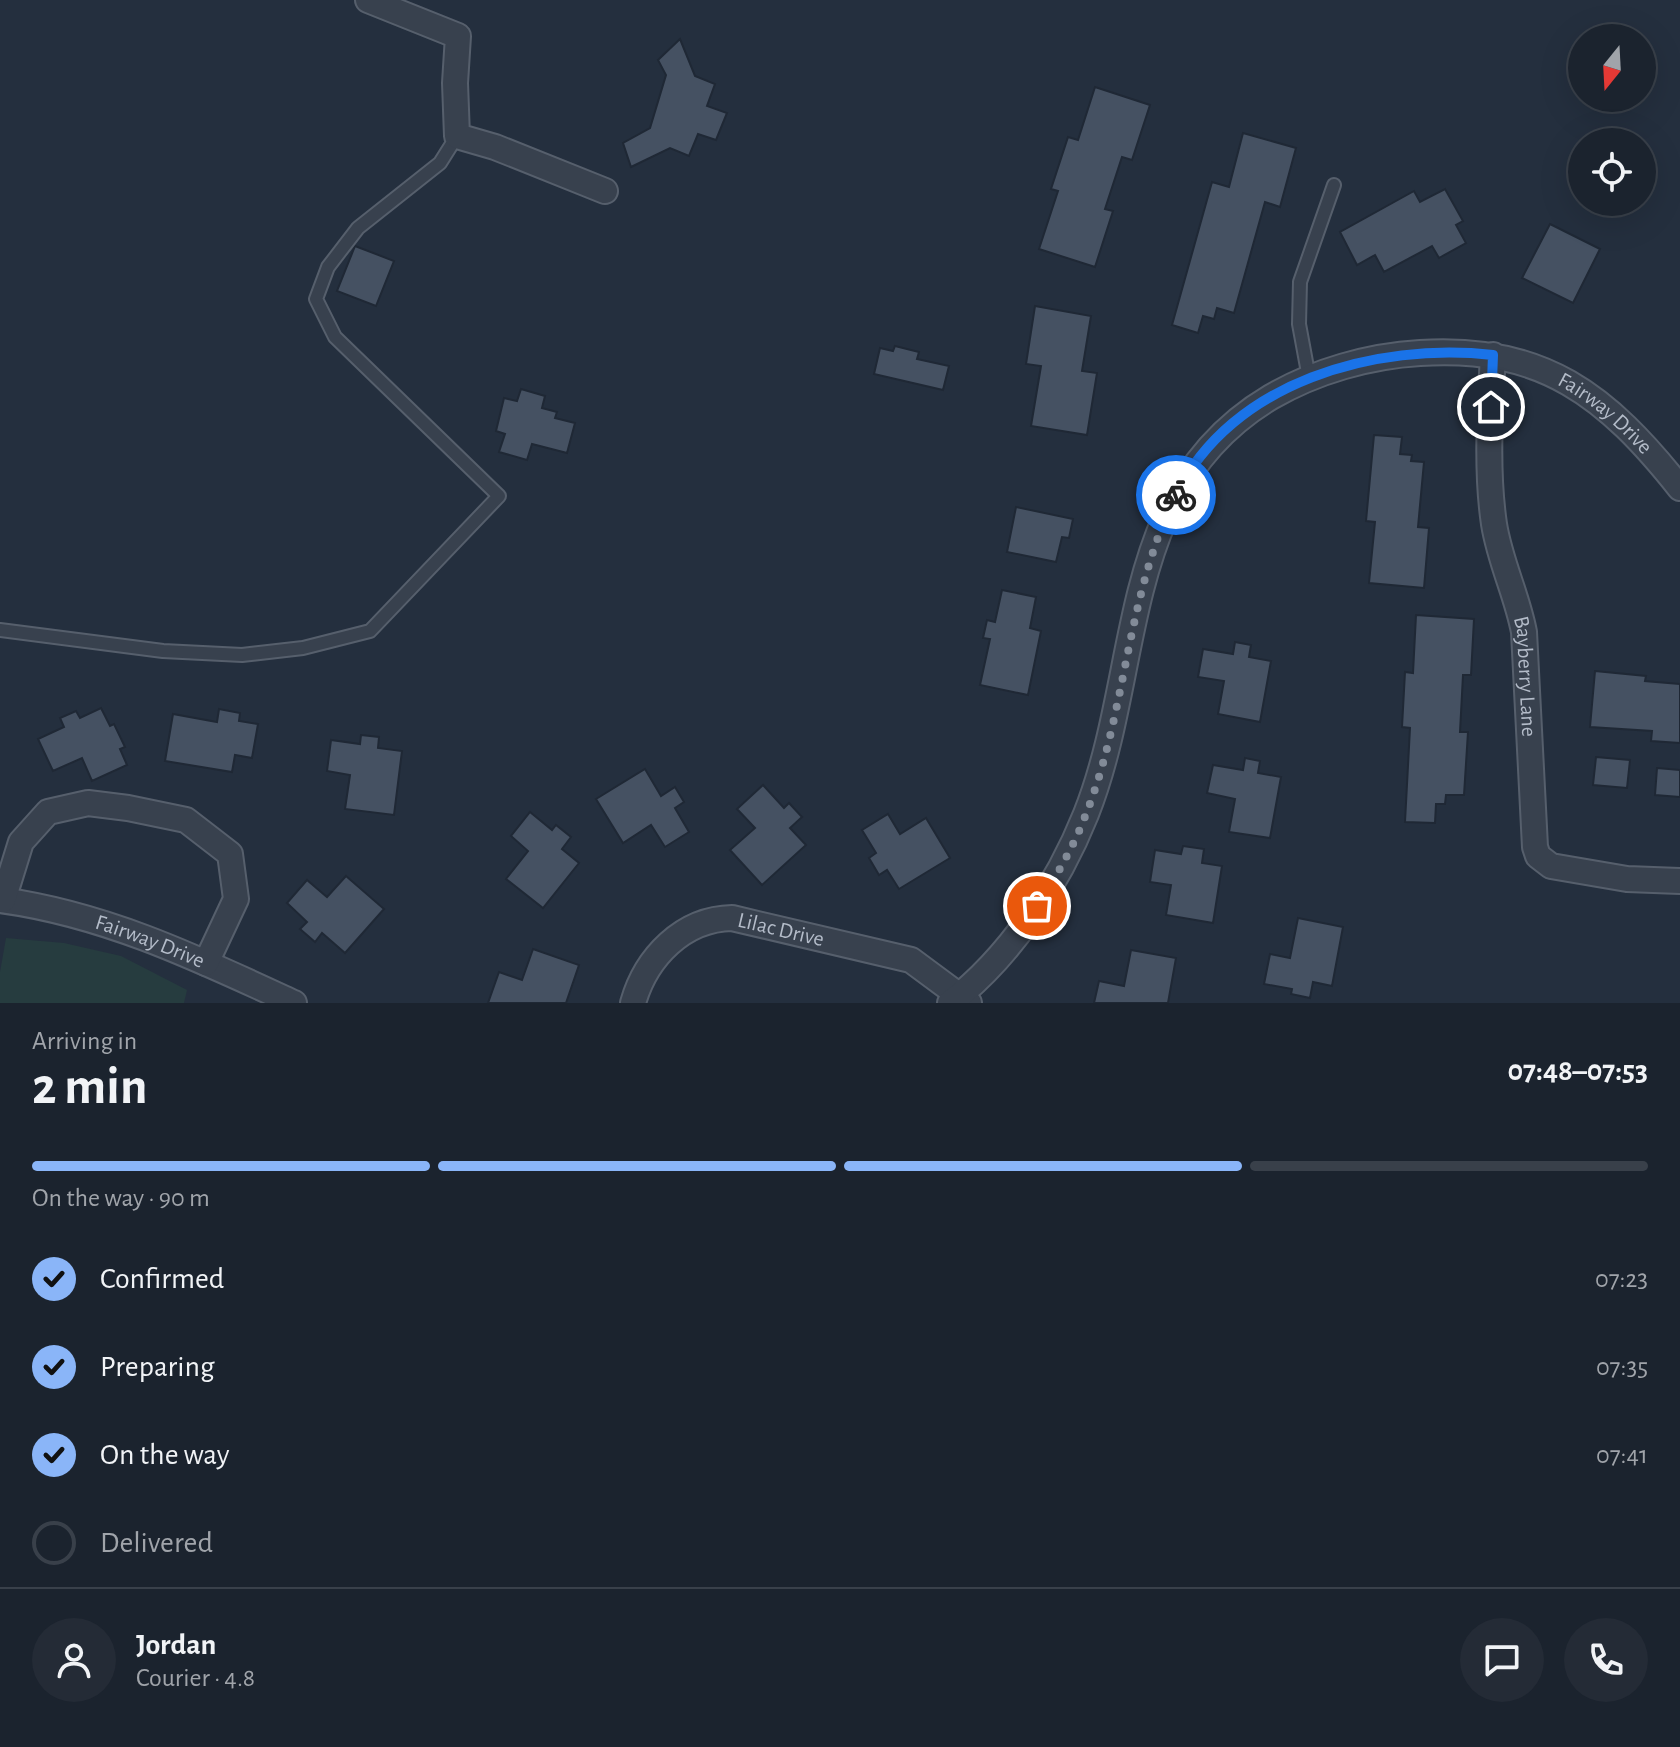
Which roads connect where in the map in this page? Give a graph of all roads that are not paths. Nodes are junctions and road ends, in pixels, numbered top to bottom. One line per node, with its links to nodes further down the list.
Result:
1 (368, 0): 2 (street)
2 (457, 136): 4 (street); 8 (lane)
3 (1334, 185): 6 (lane)
4 (605, 191)
5 (1493, 355): 6 (street, Fairway Drive); 7 (street, Fairway Drive); 9 (street, Bayberry Lane)
6 (1309, 378): 12 (street, Fairway Drive)
7 (1680, 488)
8 (0, 630)
9 (1680, 881)
10 (1, 900): 11 (street, Fairway Drive); 11 (street)
11 (206, 963): 13 (street, Fairway Drive)
12 (959, 1001): 14 (street, Lilac Drive)
13 (294, 1003)
14 (633, 1003)

